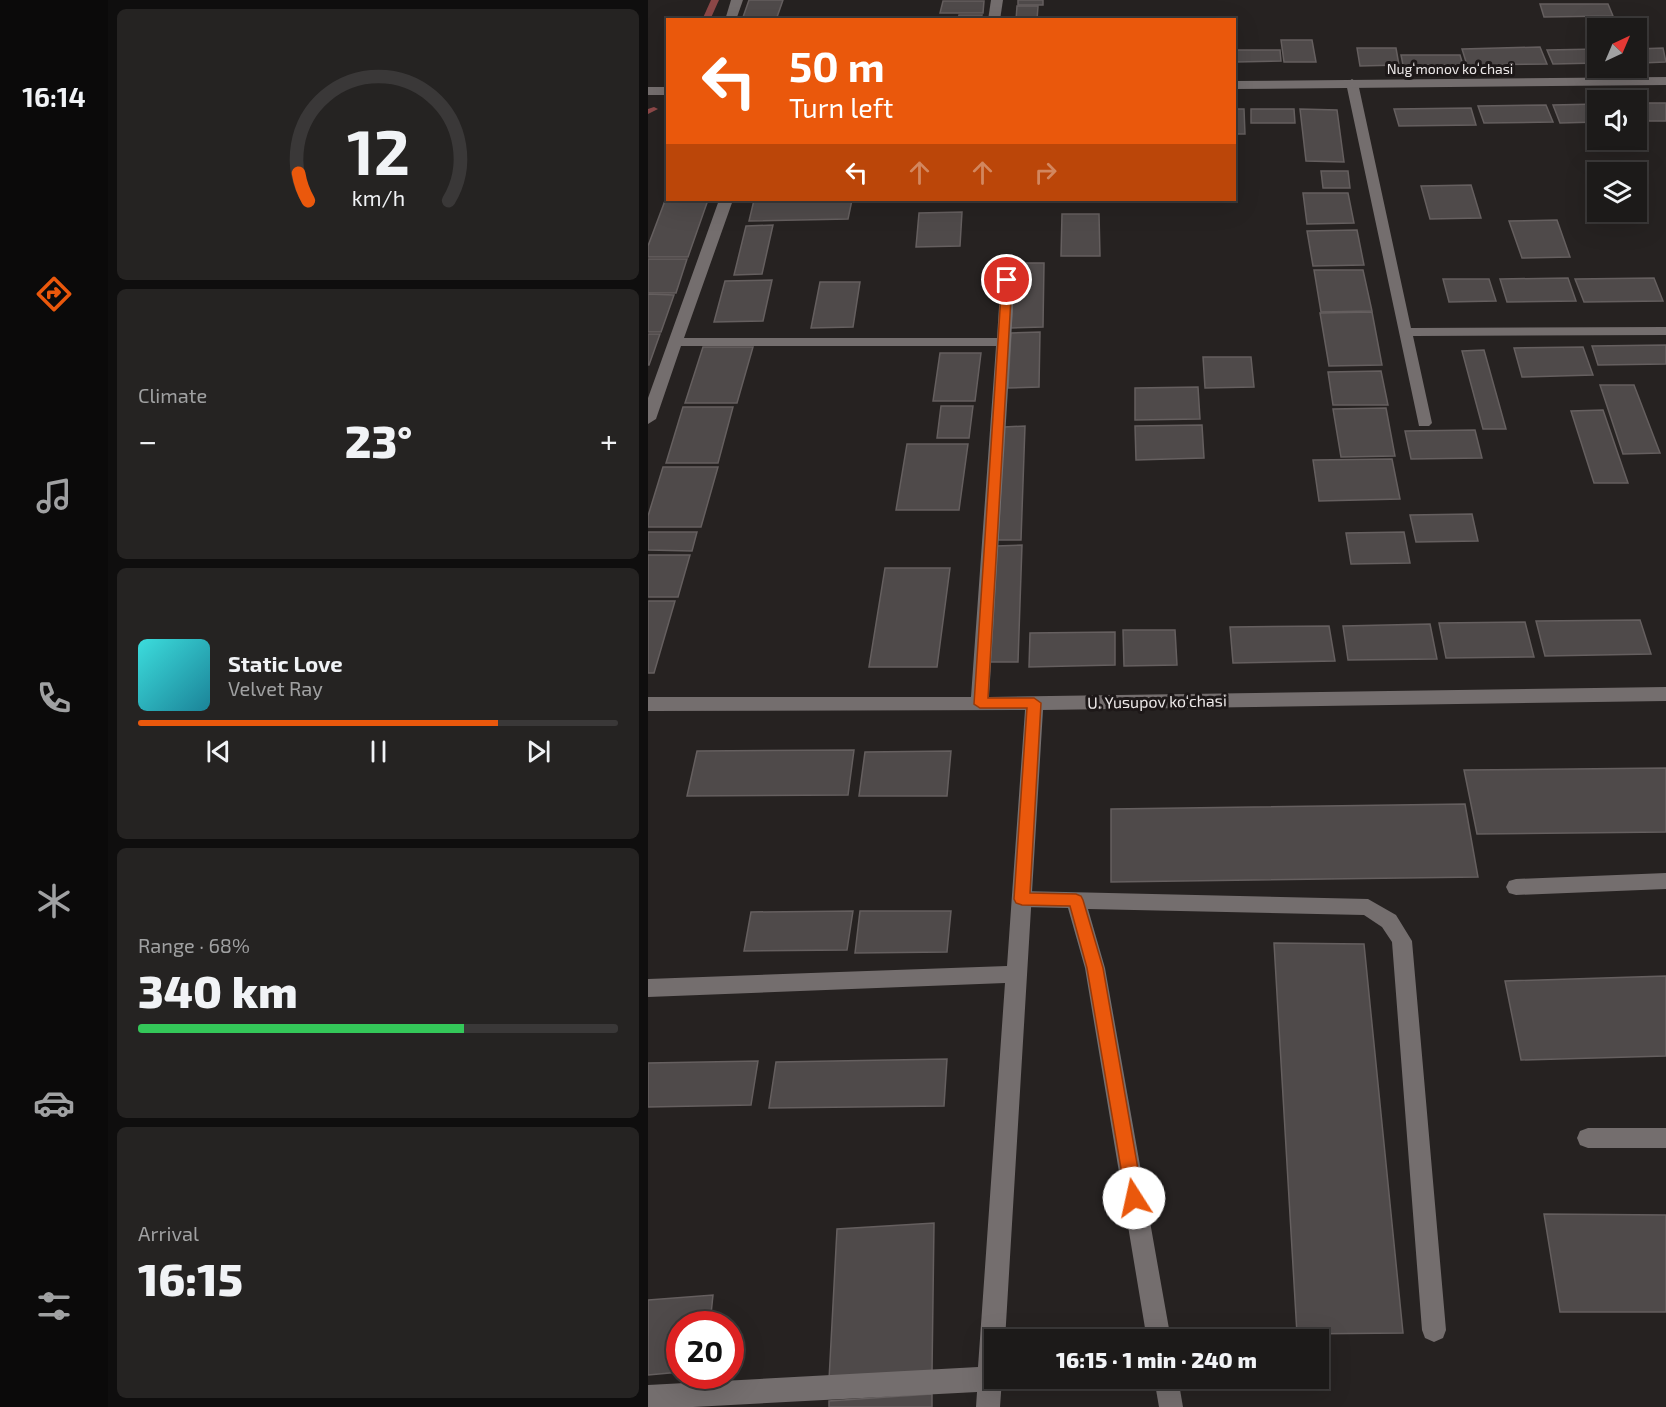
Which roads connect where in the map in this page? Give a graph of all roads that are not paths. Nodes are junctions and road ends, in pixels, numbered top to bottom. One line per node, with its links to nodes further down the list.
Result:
1 (737, 0): 3 (street)
2 (997, 0): 4 (street)
3 (731, 18)
4 (994, 18)
5 (1666, 81): 6 (street, Nugʻmonov koʻchasi)
6 (1352, 83): 7 (street, Nugʻmonov koʻchasi); 13 (street)
7 (1236, 85)
8 (648, 91): 9 (street)
9 (666, 91)
10 (726, 201): 14 (street)
11 (1009, 259): 15 (street)
12 (1666, 331): 13 (street)
13 (1406, 332): 17 (street)
14 (675, 342): 15 (street); 16 (street)
15 (1003, 342): 21 (street)
16 (648, 419)
17 (1424, 423)
18 (1666, 694): 19 (street, U. Yusupov ko‘chasi)
19 (1034, 703): 21 (street, U. Yusupov ko‘chasi); 24 (street)
20 (648, 704): 21 (street, U. Yusupov ko‘chasi)
21 (980, 704)
22 (1666, 881): 23 (street)
23 (1516, 887)
24 (1022, 899): 25 (street); 26 (street)
25 (1076, 900): 31 (street); 32 (street)
26 (1018, 974): 27 (street); 30 (street)
27 (648, 988)
28 (1588, 1138): 29 (street)
29 (1666, 1138)
30 (993, 1329)
31 (1157, 1329)
32 (1434, 1330)
33 (984, 1379): 36 (street)
34 (989, 1389): 37 (street)
35 (1168, 1389): 38 (street)
36 (648, 1397)
37 (988, 1407)
38 (1171, 1407)

